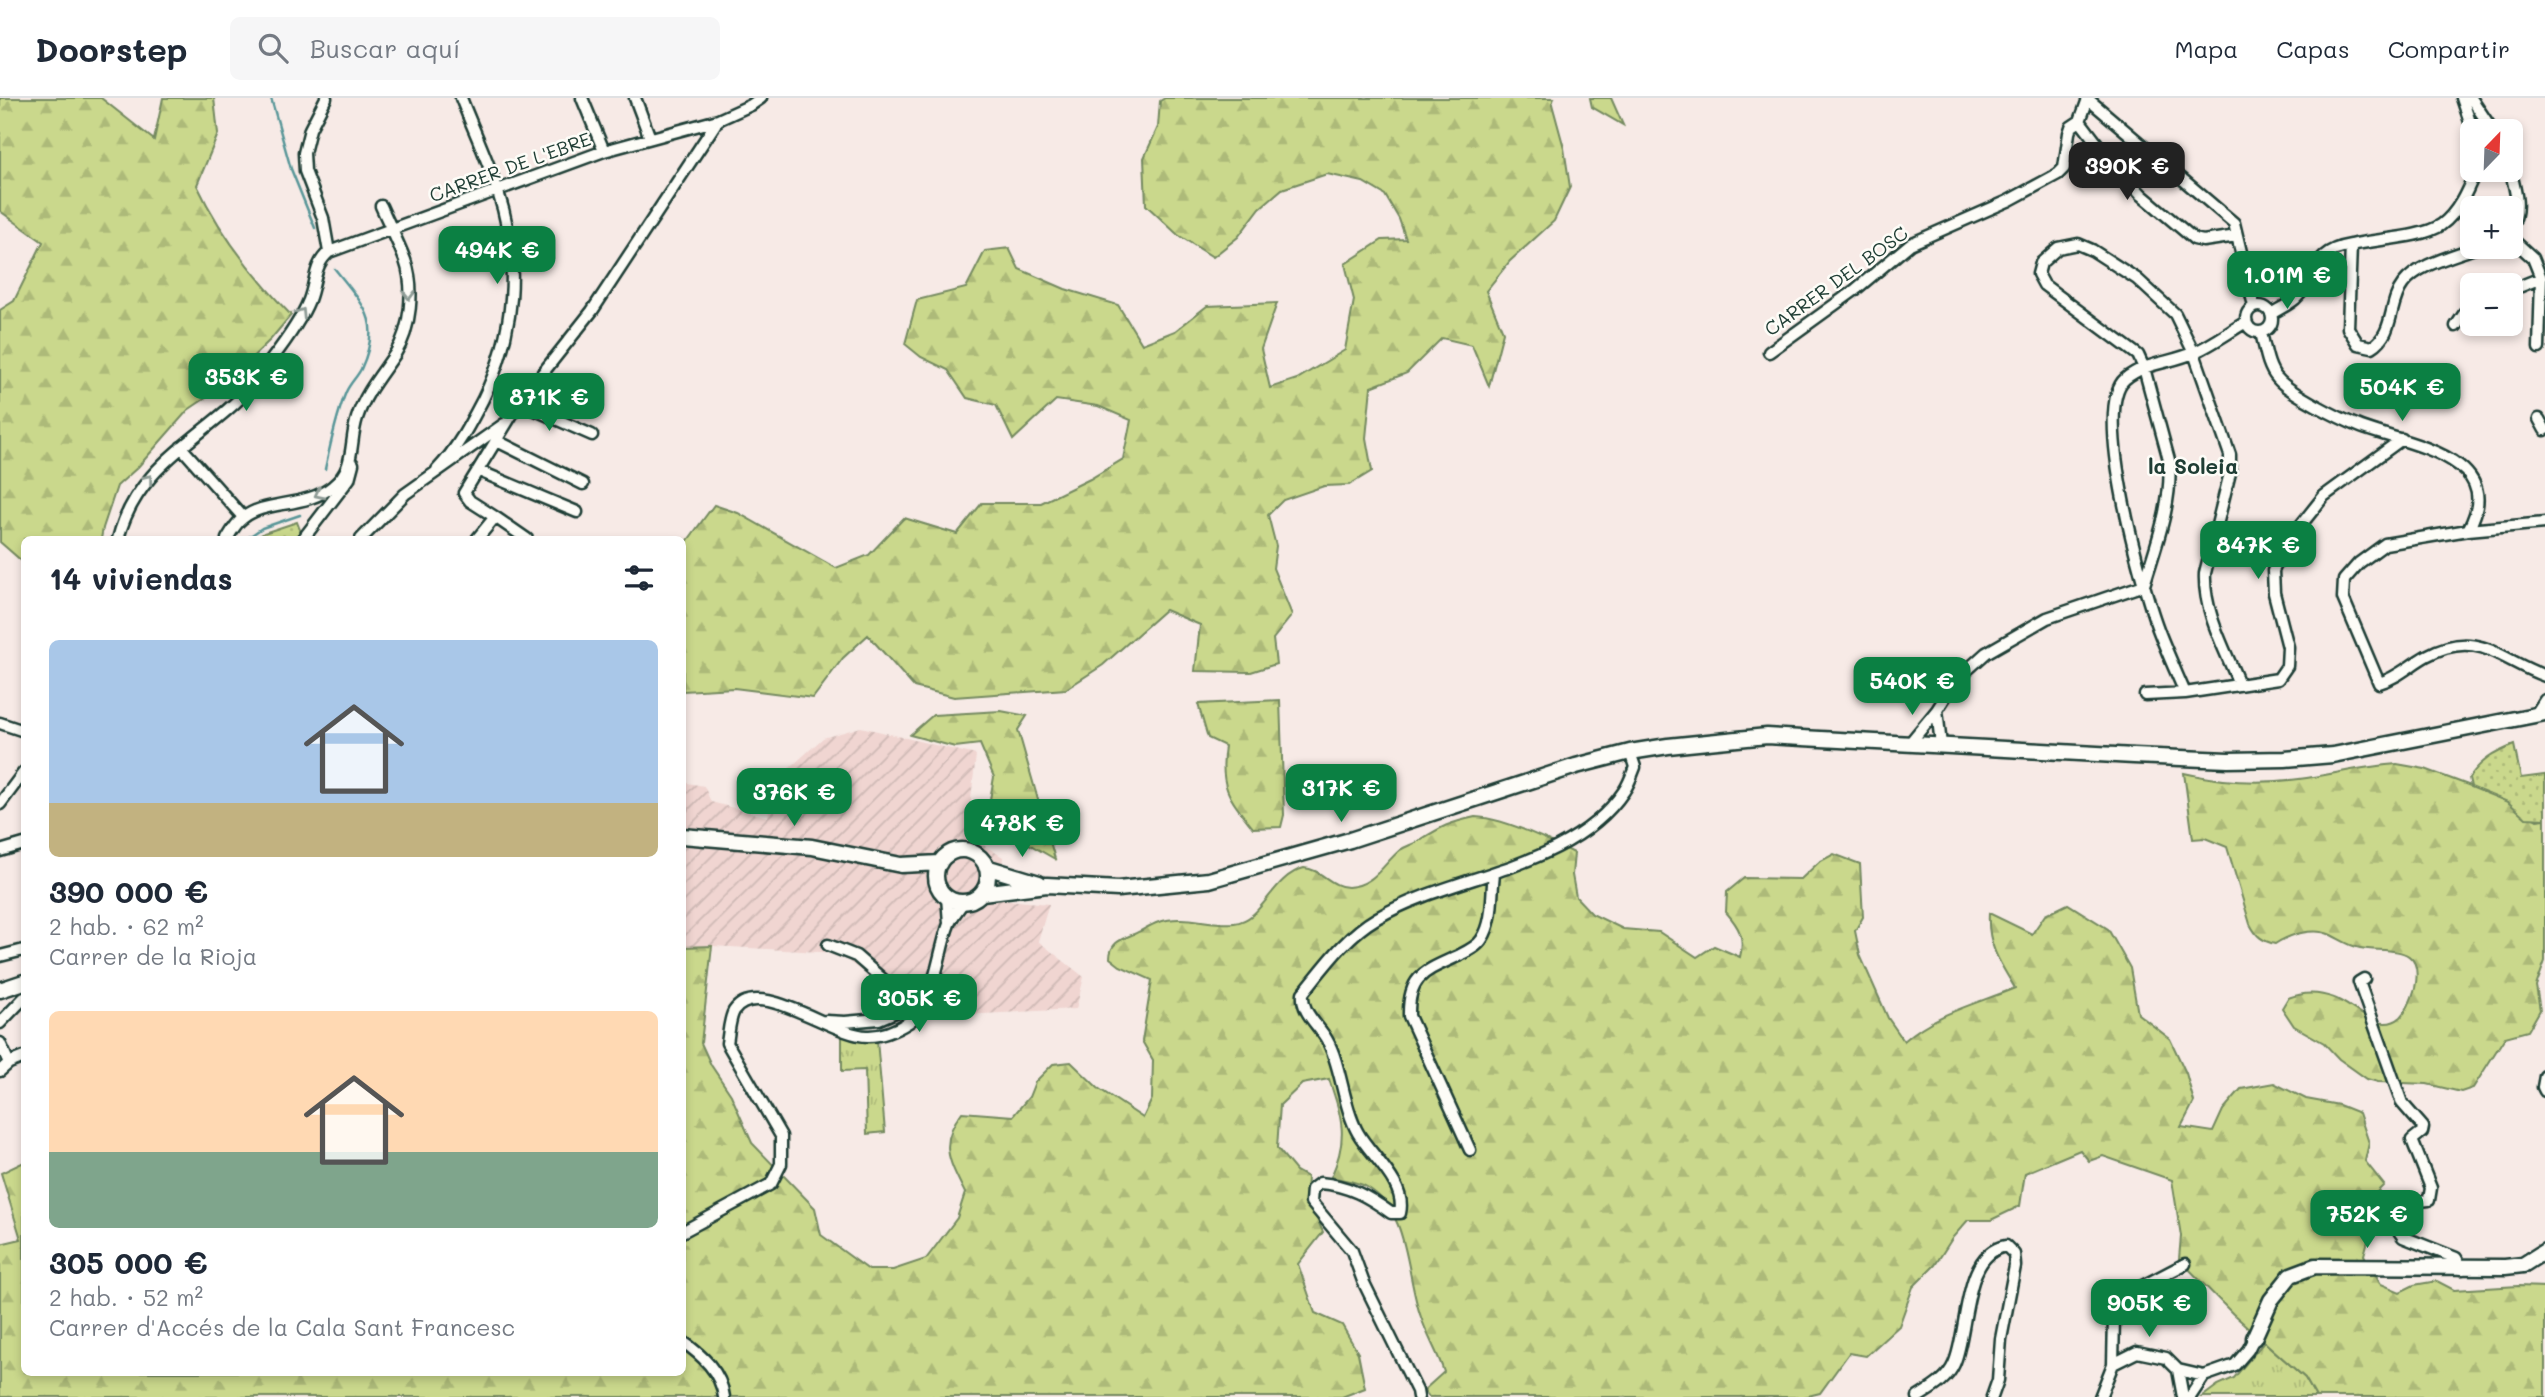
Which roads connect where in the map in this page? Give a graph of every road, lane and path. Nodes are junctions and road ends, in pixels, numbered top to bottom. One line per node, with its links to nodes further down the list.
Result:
1 (326, 98): 23 (street)
2 (461, 98): 17 (street)
3 (582, 98): 15 (street)
4 (637, 98): 14 (street)
5 (761, 98): 9 (street, CARRER DE L'EBRE)
6 (2462, 98): 10 (street)
7 (2471, 98): 11 (street)
8 (2088, 99): 13 (street, CARRER DEL BOSC); 20 (street)
9 (750, 102): 12 (street, CARRER DE L'EBRE)
10 (2469, 119)
11 (2485, 119)
12 (718, 120): 14 (street, CARRER DE L'EBRE); 37 (street)
13 (2080, 121): 20 (street); 34 (street, CARRER DEL BOSC)
14 (650, 138): 15 (street, CARRER DE L'EBRE)
15 (604, 151): 17 (street, CARRER DE L'EBRE)
16 (2470, 182): 21 (street)
17 (498, 191): 19 (street, CARRER DE L'EBRE); 46 (street)
18 (381, 206): 19 (street)
19 (391, 230): 23 (street, CARRER DE L'EBRE); 45 (street, one-way to 45)
20 (2237, 236): 27 (street)
21 (2351, 245): 24 (street); 28 (street)
22 (2523, 249): 25 (street)
23 (329, 252): 44 (street, CARRER DE L'EBRE, one-way to 23)
24 (2460, 254)
25 (2541, 278): 26 (street); 33 (street)
26 (2523, 285)
27 (2254, 306): 28 (street); 30 (street)
28 (2272, 314): 32 (street)
29 (2460, 320): 31 (street)
30 (2246, 322): 32 (street); 35 (street)
31 (2456, 326)
32 (2261, 333): 42 (street)
33 (2539, 348)
34 (1769, 352)
35 (2194, 353): 36 (street); 36 (street); 62 (street)
36 (2144, 368): 60 (street); 60 (street)
37 (519, 402): 39 (street); 41 (street)
38 (2539, 419): 40 (street)
39 (508, 421): 43 (street); 46 (street)
40 (2545, 430)
41 (592, 436)
42 (2402, 439): 53 (street); 62 (street)
43 (497, 441): 47 (street); 48 (street)
44 (181, 446): 50 (street); 54 (street, one-way to 44)
45 (351, 457): 50 (street, one-way to 50); 56 (street)
46 (437, 470): 57 (street)
47 (479, 471): 49 (street); 51 (street)
48 (583, 484)
49 (577, 512)
50 (243, 517): 55 (street)
51 (495, 517): 58 (street); 59 (street)
52 (2545, 523): 53 (street)
53 (2468, 530): 61 (street)
54 (119, 536)
55 (229, 536)
56 (305, 536)
57 (364, 536)
58 (479, 536)
59 (523, 536)
60 (2144, 585): 63 (street); 66 (street)
61 (2544, 678)
62 (2239, 684): 63 (street)
63 (2185, 693): 64 (street)
64 (2145, 695)
65 (2545, 700): 67 (street)
66 (1937, 710): 70 (street); 71 (street)
67 (2541, 713): 71 (main road)
68 (0, 723): 69 (street)
69 (21, 730)
70 (1909, 744): 71 (main road); 72 (main road)
71 (1941, 745)
72 (1630, 752): 81 (street); 83 (main road)
73 (21, 776): 74 (street)
74 (0, 804)
75 (686, 836): 79 (main road)
76 (21, 845): 77 (street)
77 (0, 851)
78 (940, 863): 79 (main road); 80 (main road); 82 (main road)
79 (901, 865): 82 (main road)
80 (986, 867): 83 (main road); 84 (main road)
81 (1494, 874): 108 (street); 119 (street)
82 (937, 883): 85 (main road)
83 (1047, 885): 84 (main road)
84 (982, 892): 86 (main road)
85 (947, 897): 86 (main road); 87 (street)
86 (963, 902): 87 (street)
87 (949, 923): 95 (street)
88 (828, 945): 94 (street)
89 (21, 951): 90 (street)
90 (0, 956)
91 (2364, 979): 112 (street)
92 (21, 983): 93 (main road)
93 (0, 990)
94 (898, 993): 97 (street); 98 (street)
95 (926, 999): 97 (street); 100 (street)
96 (21, 1001): 101 (street)
97 (911, 1004): 98 (street); 100 (street)
98 (878, 1018): 99 (street)
99 (820, 1020): 100 (street); 109 (street)
100 (911, 1021)
101 (0, 1023)
102 (0, 1043): 104 (street)
103 (21, 1058): 104 (street)
104 (9, 1063): 105 (street)
105 (0, 1071)
106 (2545, 1076): 107 (street)
107 (2545, 1091)
108 (1470, 1150)
109 (686, 1230)
110 (2545, 1251): 112 (main road)
111 (2185, 1264): 115 (street)
112 (2462, 1269): 113 (main road)
113 (2254, 1338): 117 (street)
114 (686, 1344): 118 (street)
115 (2113, 1364): 116 (street); 122 (street)
116 (2178, 1370): 117 (street); 123 (street)
117 (2204, 1376): 124 (street)
118 (724, 1397)
119 (1418, 1397)
120 (1918, 1397): 121 (street)
121 (1992, 1397)
122 (2099, 1397)
123 (2183, 1397)
124 (2190, 1397)

